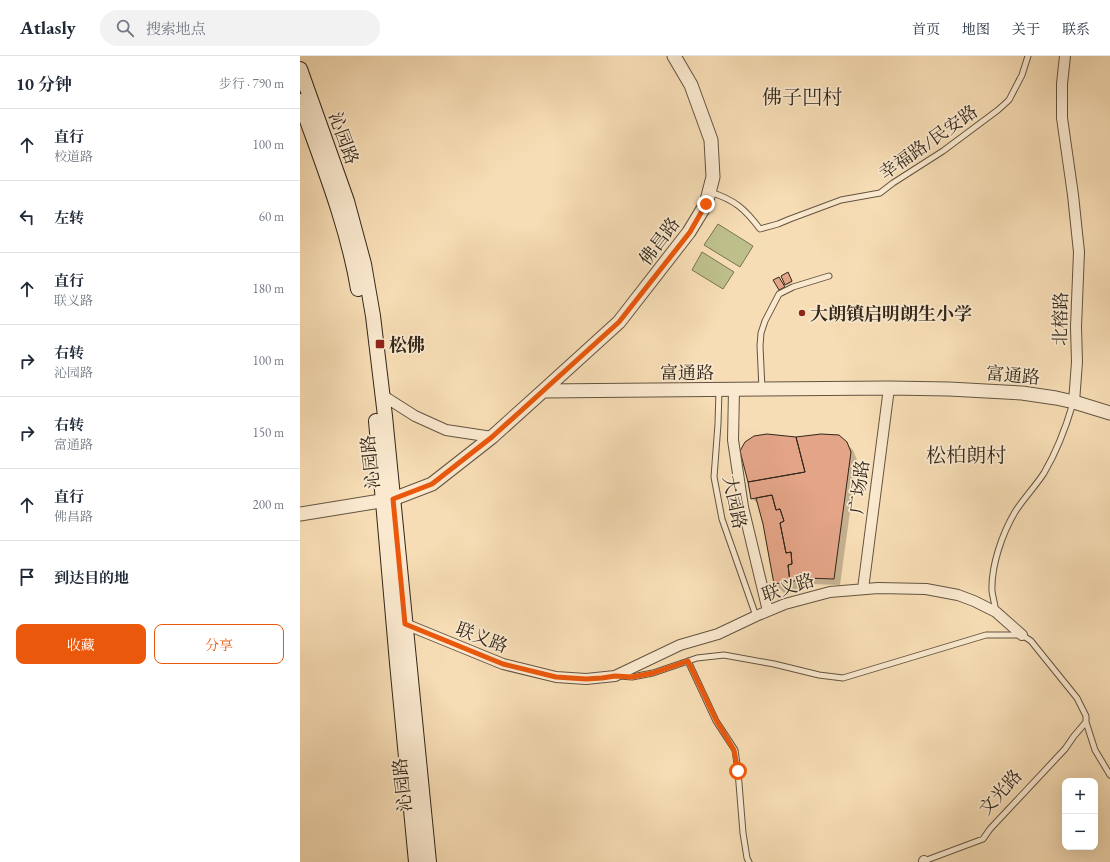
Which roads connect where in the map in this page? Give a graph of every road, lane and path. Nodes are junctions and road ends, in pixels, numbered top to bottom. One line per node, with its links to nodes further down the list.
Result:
1 (674, 56): 6 (street, 佛昌路)
2 (1028, 56): 6 (lane, 幸福路/民安路)
3 (1065, 56): 14 (street, 北榕路)
4 (300, 69): 13 (main road, 沁园路)
5 (300, 101): 17 (main road, 沁园路)
6 (709, 192): 12 (street, 佛昌路)
7 (829, 276): 11 (lane)
8 (889, 388): 11 (street, 富通路); 14 (street, 富通路); 19 (street, 广场路)
9 (719, 390): 10 (street, 富通路); 12 (street, 富通路); 22 (lane, 大园路)
10 (734, 390): 11 (street, 富通路); 20 (street)
11 (762, 390)
12 (543, 391): 16 (street)
13 (382, 395): 16 (street); 17 (main road, 沁园路)
14 (1074, 402): 15 (street, 富通路); 21 (lane, 北榕路)
15 (1110, 413)
16 (492, 437): 17 (street)
17 (388, 500): 18 (street); 23 (main road, 沁园路); 30 (main road, 沁园路)
18 (300, 514)
19 (863, 589): 20 (street, 联义路); 21 (street, 联义路)
20 (768, 611): 22 (street, 联义路)
21 (996, 612): 24 (street, 联义路)
22 (756, 616): 26 (street, 联义路)
23 (405, 624): 26 (street, 联义路); 31 (main road, 沁园路)
24 (1022, 635): 25 (lane); 27 (lane, 联义路)
25 (688, 661): 26 (lane); 32 (lane)
26 (615, 676)
27 (1086, 722): 28 (lane, 联义路); 29 (lane, 文光路)
28 (1110, 775)
29 (924, 861)
30 (416, 862)
31 (429, 862)
32 (749, 862)

